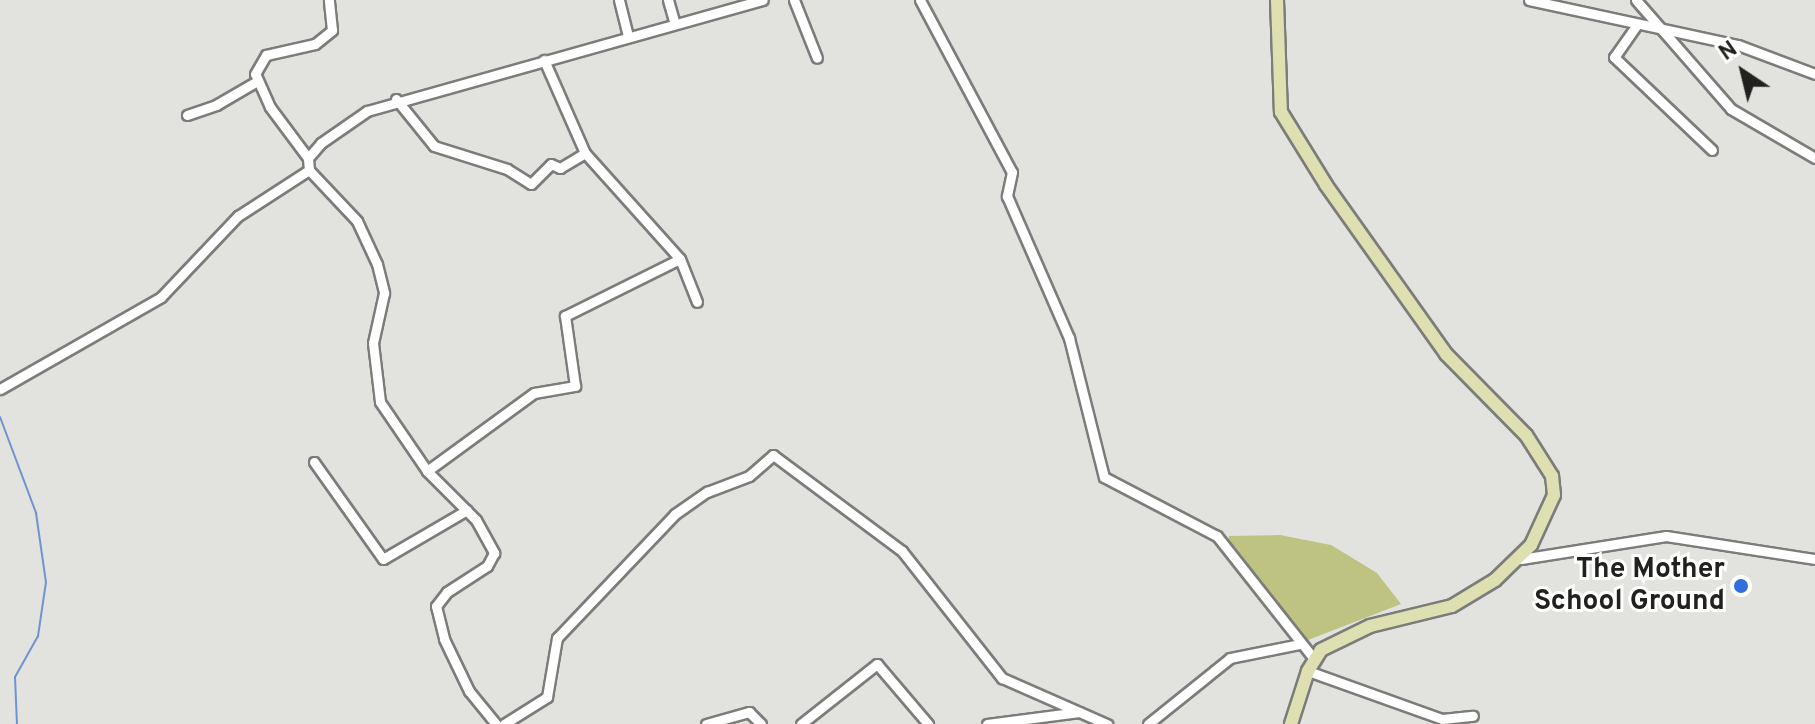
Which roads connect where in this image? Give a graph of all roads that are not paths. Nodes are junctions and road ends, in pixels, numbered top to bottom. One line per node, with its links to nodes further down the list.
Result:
1 (329, 0): 17 (street)
2 (619, 0): 13 (street)
3 (668, 0): 10 (street)
4 (763, 0): 10 (street)
5 (794, 0): 14 (street)
6 (920, 0): 33 (street)
7 (1277, 0): 31 (main road)
8 (1529, 0): 11 (street)
9 (1636, 0): 12 (street)
10 (675, 24): 13 (street)
11 (1636, 26): 12 (street); 20 (street)
12 (1658, 29): 16 (street); 23 (street)
13 (628, 37): 15 (street)
14 (817, 58)
15 (544, 60): 18 (street); 21 (street)
16 (1815, 74)
17 (257, 81): 19 (street); 22 (street)
18 (396, 99): 21 (street); 22 (street)
19 (187, 115)
20 (1712, 150)
21 (585, 153): 25 (street)
22 (308, 158): 24 (street)
23 (1815, 158)
24 (309, 170): 27 (street); 29 (street)
25 (680, 259): 26 (street); 29 (street)
26 (697, 302)
27 (0, 389)
28 (314, 462): 30 (street)
29 (427, 471): 30 (street)
30 (467, 510): 37 (street)
31 (1521, 559): 32 (street); 34 (main road)
32 (1815, 559)
33 (1300, 644): 34 (street); 45 (street)
34 (1311, 665): 36 (street); 46 (main road)
35 (1079, 712): 38 (street); 43 (street); 44 (street)
36 (1473, 716)
37 (496, 724)
38 (504, 724)
39 (706, 724): 40 (street)
40 (761, 724)
41 (801, 724): 42 (street)
42 (928, 724)
43 (987, 724)
44 (1107, 724)
45 (1148, 724)
46 (1291, 724)

